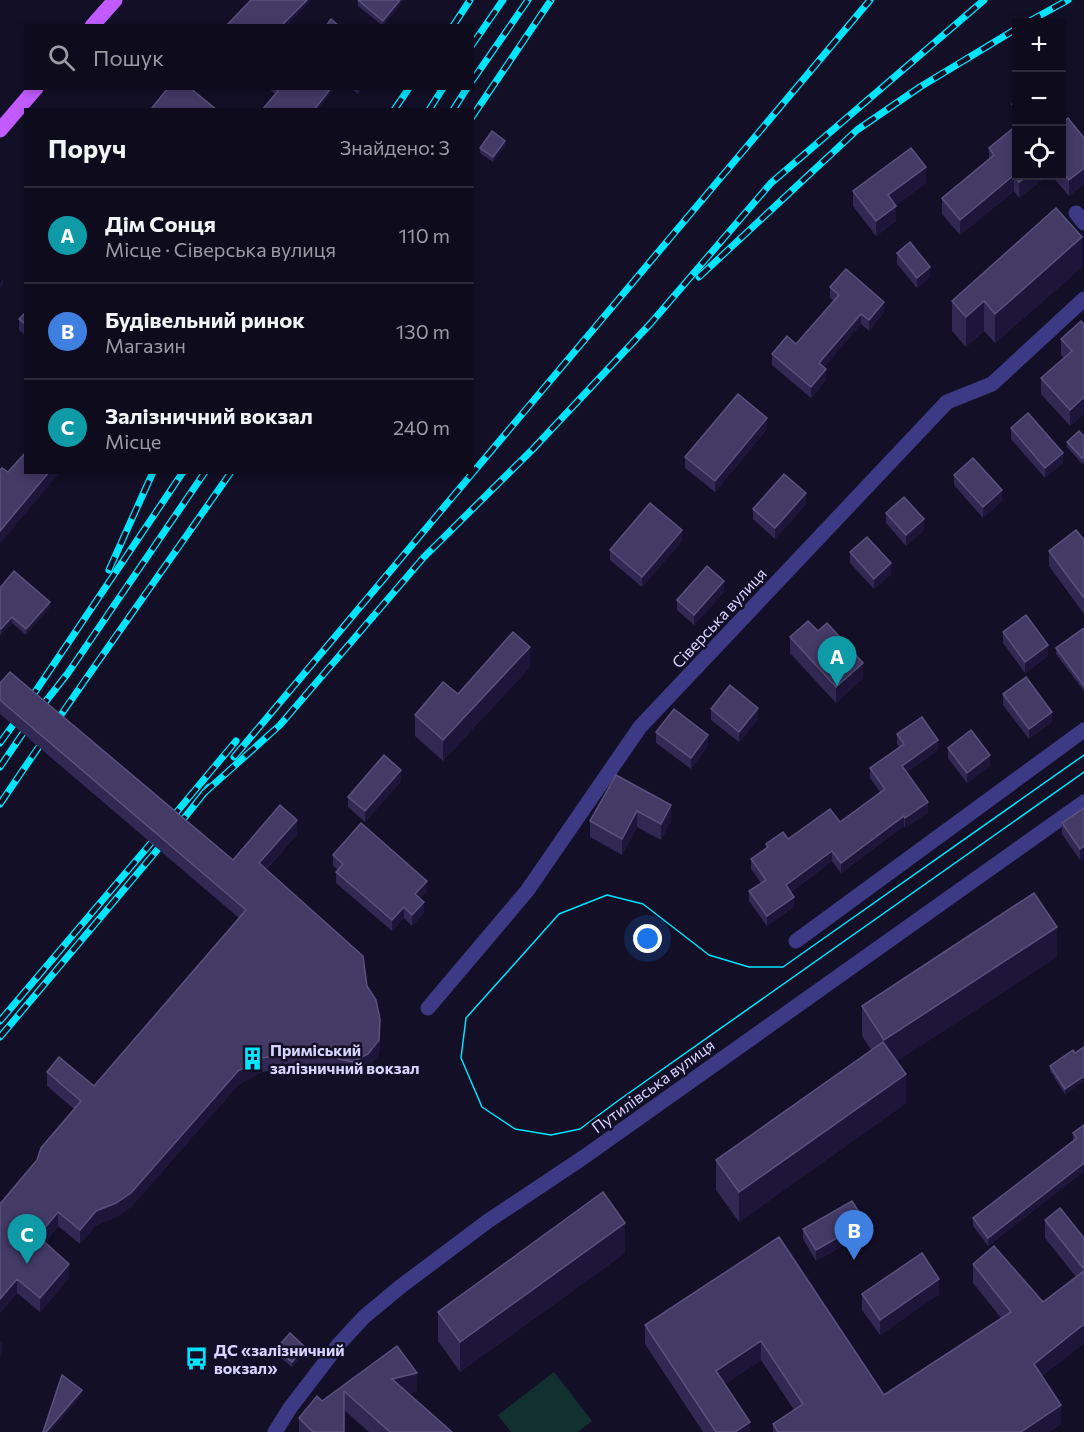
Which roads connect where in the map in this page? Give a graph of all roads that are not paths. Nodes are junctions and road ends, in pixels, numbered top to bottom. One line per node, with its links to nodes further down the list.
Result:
1 (115, 0): 2 (main road)
2 (94, 24)
3 (34, 90): 4 (main road)
4 (0, 130)
5 (1084, 299): 9 (street, Сіверська вулиця)
6 (1084, 730): 8 (street)
7 (1084, 802): 10 (street, Путилівська вулиця)
8 (796, 941)
9 (428, 1008)
10 (275, 1432)

